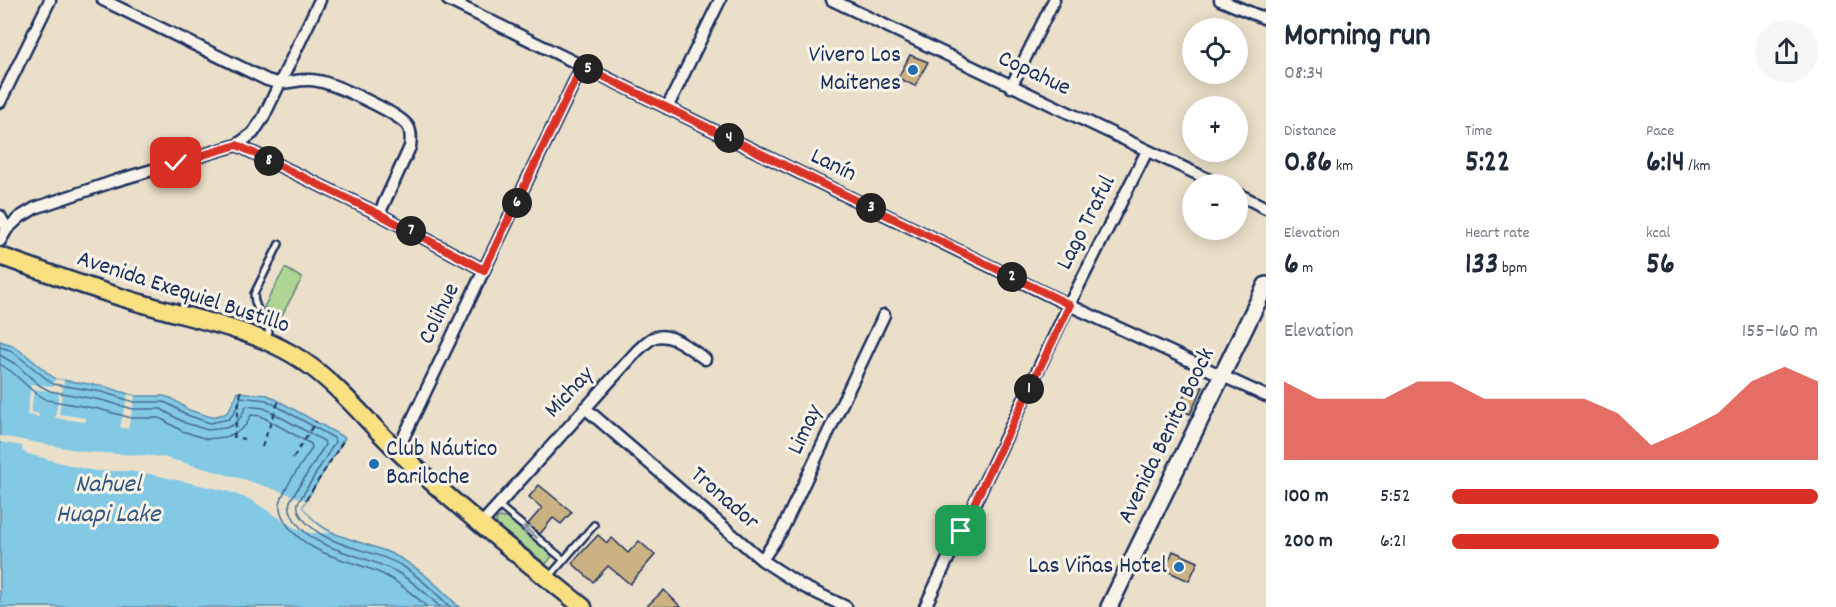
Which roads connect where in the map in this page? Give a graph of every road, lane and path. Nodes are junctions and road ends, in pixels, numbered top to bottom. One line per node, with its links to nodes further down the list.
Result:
1 (50, 0): 13 (street)
2 (103, 0): 11 (street)
3 (320, 0): 11 (street)
4 (448, 0): 10 (street, Lanín)
5 (720, 0): 14 (street)
6 (832, 0): 12 (street, Copahue)
7 (1054, 0): 12 (street)
8 (1220, 0): 9 (street)
9 (1266, 19)
10 (582, 66): 14 (street, Lanín); 26 (street, Colihue)
11 (280, 83): 15 (street); 20 (street)
12 (1011, 87): 16 (street, Copahue)
13 (1, 96)
14 (667, 108): 28 (street, Lanín)
15 (237, 145): 20 (street); 22 (street)
16 (1148, 151): 17 (street, Copahue); 28 (street, Lago Traful)
17 (1197, 174)
18 (1248, 199): 19 (street)
19 (1266, 208)
20 (379, 214): 26 (street)
21 (0, 216): 22 (street)
22 (7, 229): 23 (street)
23 (0, 241)
24 (279, 244): 30 (lane)
25 (0, 256): 30 (main road, Avenida Exequiel Bustillo)
26 (484, 270): 41 (street, Colihue)
27 (1266, 285): 32 (main road, Avenida Benito Boock)
28 (1070, 305): 32 (street, Lanín); 52 (street, Lago Traful)
29 (884, 315): 48 (street, Limay)
30 (264, 340): 41 (main road, Avenida Exequiel Bustillo)
31 (705, 359): 36 (street, Michay)
32 (1221, 374): 34 (street, Lanín); 53 (main road, Avenida Benito Boock)
33 (242, 391): 39 (path)
34 (1266, 396)
35 (279, 400): 40 (path)
36 (585, 408): 44 (street, Michay); 48 (street, Tronador)
37 (316, 421): 42 (path)
38 (345, 438): 43 (path)
39 (244, 439)
40 (262, 447)
41 (397, 450): 45 (main road, Avenida Exequiel Bustillo)
42 (293, 458)
43 (306, 500)
44 (497, 504): 45 (street, Michay); 47 (lane, one-way to 44)
45 (481, 524): 49 (main road, Avenida Exequiel Bustillo)
46 (594, 525): 47 (lane)
47 (564, 560): 49 (lane)
48 (762, 560): 51 (street, Tronador)
49 (547, 579): 50 (main road, Avenida Exequiel Bustillo)
50 (583, 607)
51 (846, 607)
52 (925, 607)
53 (1109, 607)

